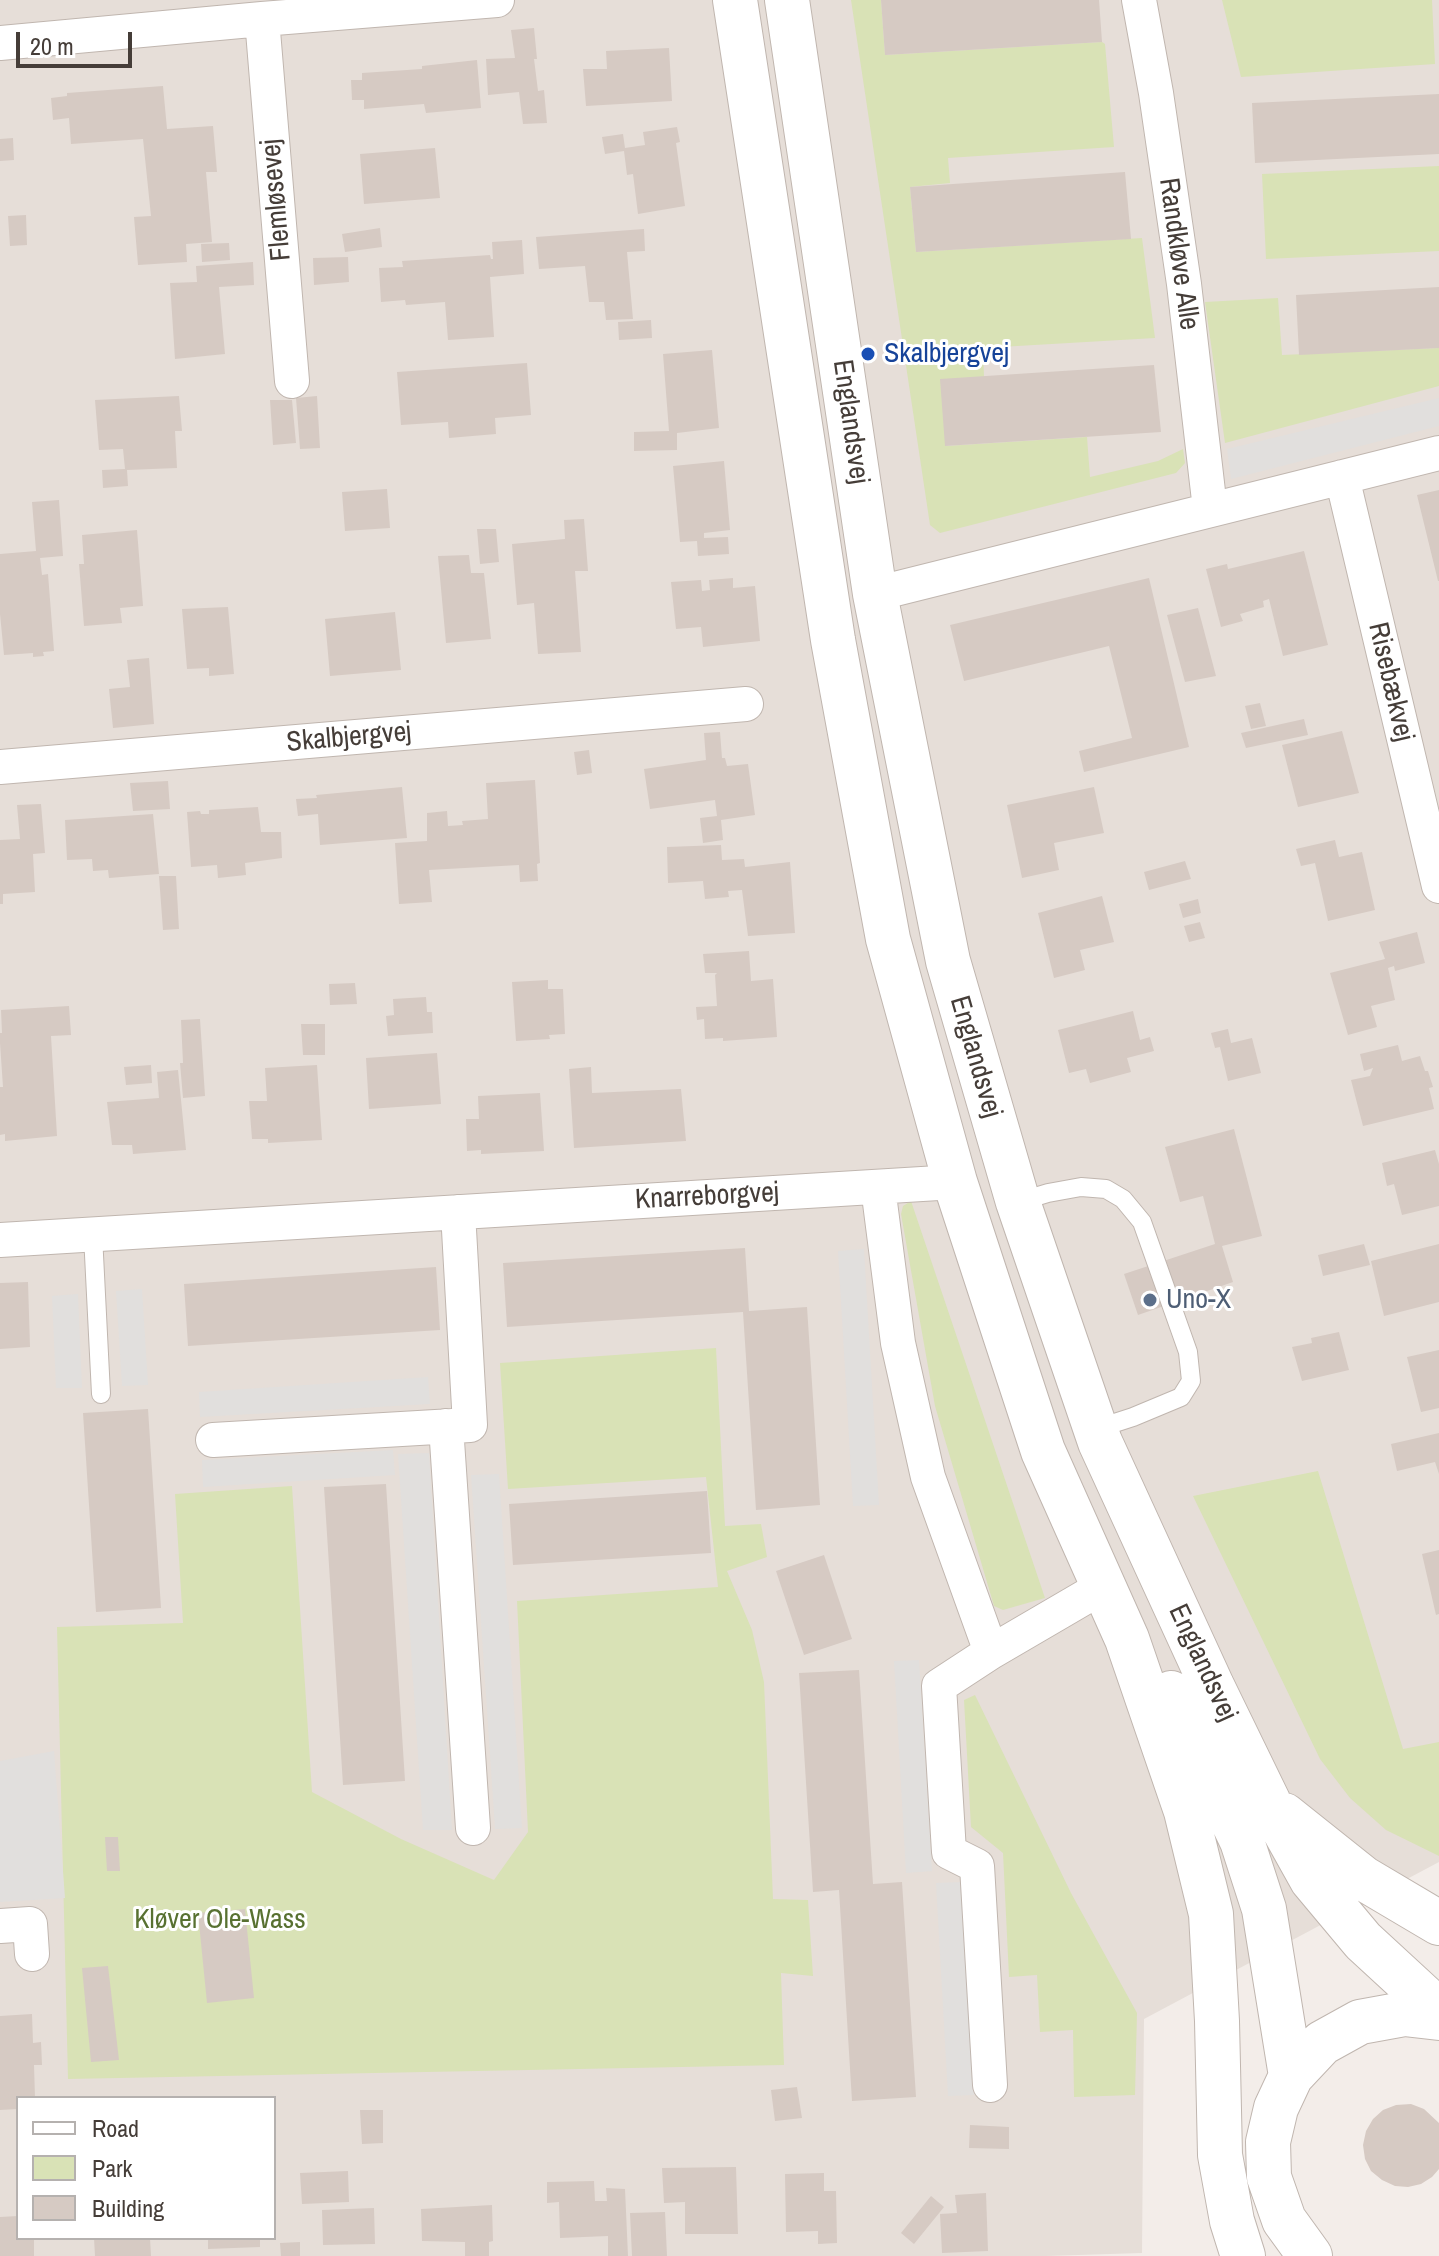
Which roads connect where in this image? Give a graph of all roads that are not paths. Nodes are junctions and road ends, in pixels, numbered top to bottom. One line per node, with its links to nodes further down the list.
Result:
1 (497, 0): 5 (street)
2 (735, 0): 15 (street, Englandsvej)
3 (787, 0): 11 (street, Englandsvej)
4 (1139, 0): 10 (street, Randkløve Alle)
5 (262, 19): 6 (street); 7 (street, Flemløsevej)
6 (0, 43)
7 (292, 381)
8 (1439, 453): 9 (street)
9 (1342, 477): 10 (street); 14 (street, Risebækvej)
10 (1210, 509): 11 (street)
11 (875, 594): 17 (street, Englandsvej)
12 (746, 704): 13 (street, Skalbjergvej)
13 (0, 767)
14 (1439, 886)
15 (955, 1182): 16 (street, Knarreborgvej); 25 (street, Englandsvej)
16 (878, 1187): 18 (street, Knarreborgvej); 27 (street)
17 (1018, 1202): 23 (street, Englandsvej); 23 (lane)
18 (458, 1212): 19 (street, Knarreborgvej); 22 (street)
19 (93, 1235): 20 (street, Knarreborgvej); 21 (lane)
20 (0, 1240)
21 (101, 1394)
22 (446, 1426): 24 (street); 29 (street)
23 (1095, 1429): 28 (street, Englandsvej)
24 (213, 1440)
25 (1104, 1586): 26 (street, Englandsvej); 27 (street)
26 (1127, 1639): 35 (street, Englandsvej); 38 (street, Englandsvej)
27 (991, 1652): 36 (street)
28 (1269, 1803): 30 (street); 33 (street, Englandsvej)
29 (473, 1828)
30 (1439, 1923)
31 (0, 1926): 32 (street)
32 (32, 1954)
33 (1439, 2011)
34 (1439, 2018): 35 (street)
35 (1291, 2076): 37 (street)
36 (990, 2085)
37 (1269, 2177): 39 (street); 40 (street)
38 (1243, 2256)
39 (1268, 2256)
40 (1310, 2256)

